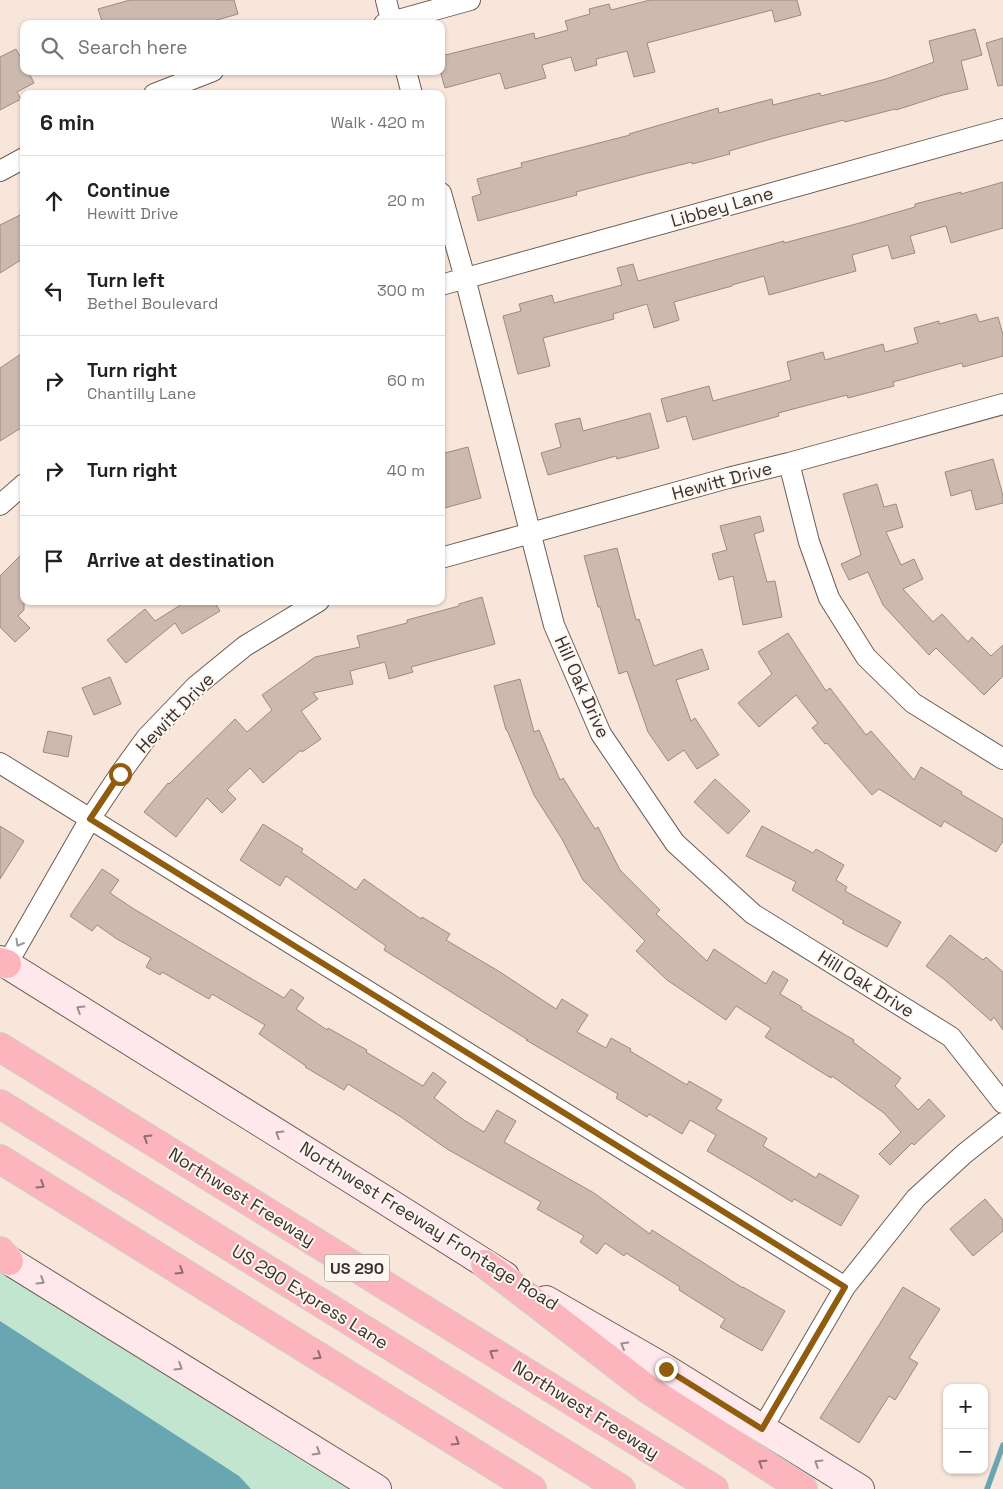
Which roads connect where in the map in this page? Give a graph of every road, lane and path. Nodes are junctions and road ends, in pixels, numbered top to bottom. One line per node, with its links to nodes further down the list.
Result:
1 (386, 0): 3 (street)
2 (470, 0): 4 (street)
3 (389, 20)
4 (400, 20)
5 (203, 75): 7 (street)
6 (407, 75): 8 (street)
7 (164, 90)
8 (411, 90)
9 (1003, 129): 13 (street, Libbey Lane)
10 (20, 160): 11 (street)
11 (0, 171)
12 (445, 207): 13 (street, Hill Oak Drive)
13 (465, 278): 14 (street, Libbey Lane); 19 (street, Hill Oak Drive)
14 (445, 284)
15 (1003, 404): 16 (street, Hewitt Drive)
16 (790, 463): 19 (street, Hewitt Drive); 22 (street)
17 (20, 488): 18 (street)
18 (0, 505)
19 (530, 533): 20 (street, Hewitt Drive); 27 (street, Hill Oak Drive)
20 (445, 557)
21 (312, 605): 24 (street, Hewitt Drive)
22 (1000, 750)
23 (0, 763): 24 (street)
24 (90, 819): 25 (street, Hewitt Drive, one-way to 25); 33 (street)
25 (2, 962): 32 (main road, Northwest Freeway Frontage Road, one-way to 25)
26 (0, 1048): 38 (highway, Northwest Freeway / US 290, one-way to 26)
27 (1003, 1103)
28 (0, 1104): 37 (highway, US 290 Express Lane)
29 (1003, 1123): 33 (street)
30 (0, 1159): 36 (highway, one-way to 36)
31 (3, 1256): 35 (main road, one-way to 35)
32 (485, 1264): 34 (main road, Northwest Freeway Frontage Road, one-way to 32); 39 (highway, one-way to 32)
33 (845, 1287): 34 (street)
34 (762, 1429): 40 (main road, Northwest Freeway Frontage Road, one-way to 34)
35 (377, 1489)
36 (532, 1489)
37 (621, 1489)
38 (714, 1489)
39 (803, 1489)
40 (860, 1489)

